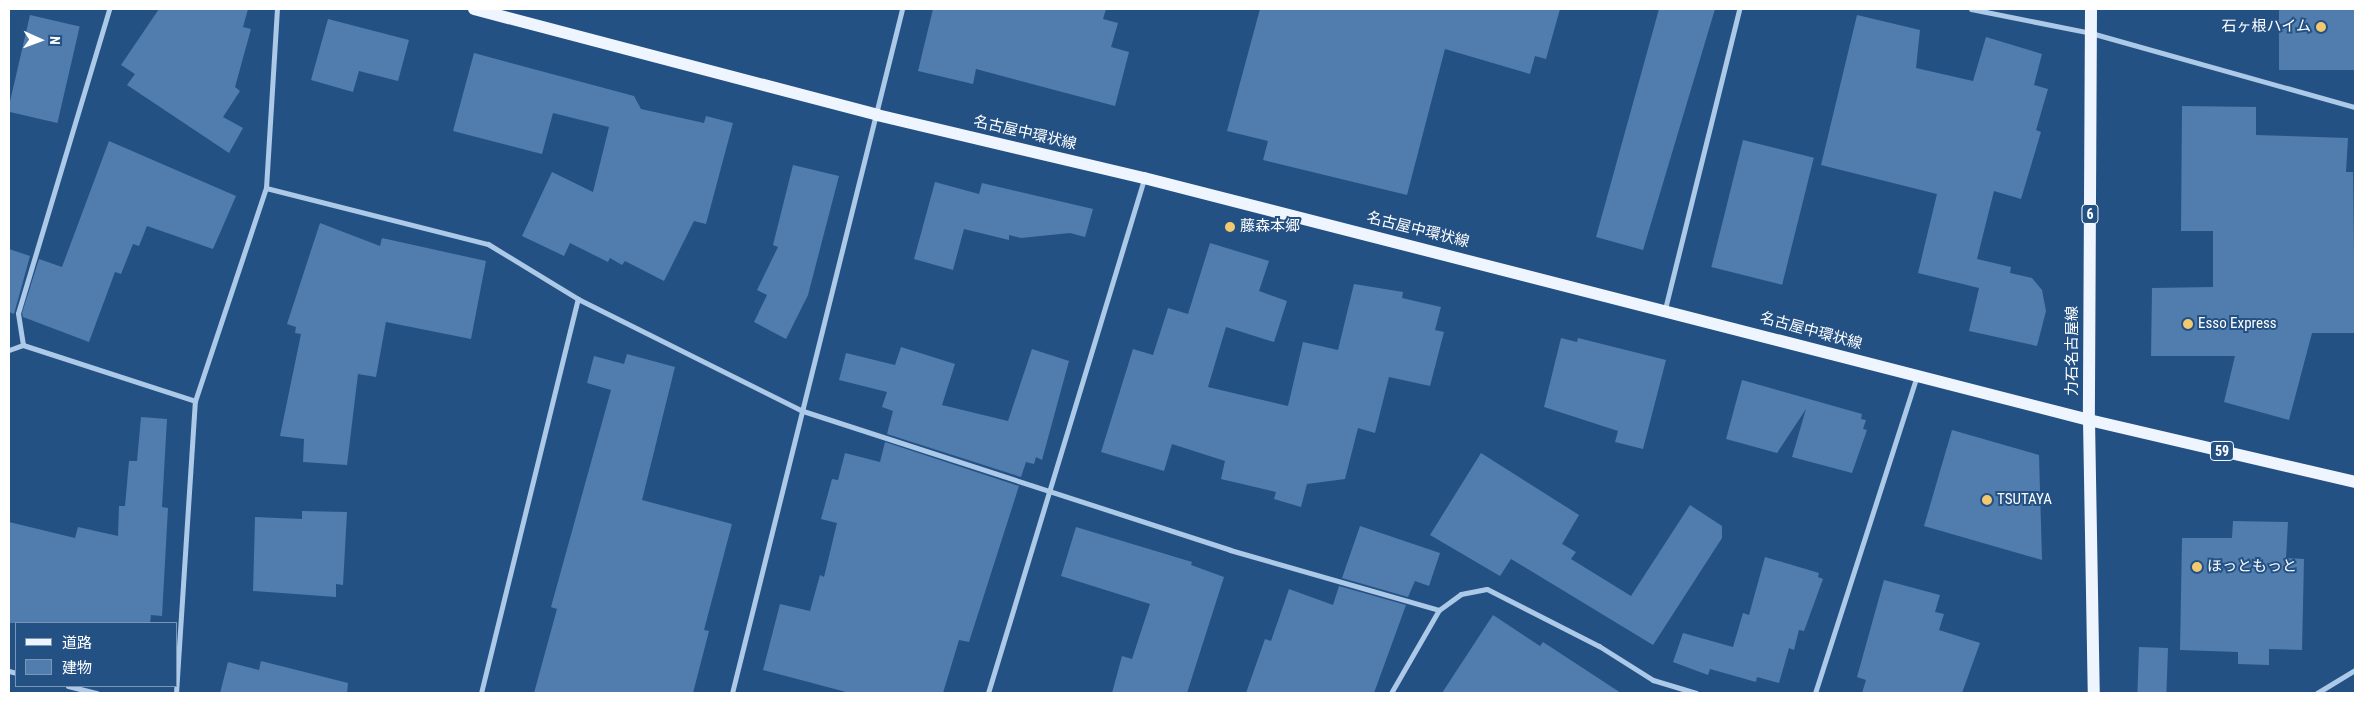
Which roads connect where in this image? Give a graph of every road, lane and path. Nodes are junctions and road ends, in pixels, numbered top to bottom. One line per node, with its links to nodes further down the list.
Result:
1 (109, 9): 15 (street)
2 (278, 9): 12 (street)
3 (474, 9): 10 (main road, 名古屋中環状線 / 59)
4 (902, 9): 10 (street)
5 (1739, 9): 14 (street)
6 (1971, 9): 8 (street)
7 (2091, 9): 8 (main road, 力石名古屋線 / 6)
8 (2091, 33): 9 (street); 20 (main road, 力石名古屋線 / 6)
9 (2355, 107)
10 (877, 115): 11 (main road, 名古屋中環状線 / 59); 19 (street)
11 (1144, 178): 14 (main road, 名古屋中環状線 / 59); 22 (street)
12 (266, 188): 13 (street); 18 (street)
13 (578, 299): 19 (street); 28 (street)
14 (1666, 309): 17 (main road, 名古屋中環状線 / 59)
15 (23, 345): 16 (street); 18 (street)
16 (9, 350)
17 (1917, 376): 20 (main road, 名古屋中環状線 / 59); 33 (street)
18 (195, 401): 24 (street)
19 (803, 411): 22 (street); 29 (street)
20 (2089, 420): 21 (main road, 名古屋中環状線 / 59); 34 (main road, 力石名古屋線 / 6)
21 (2355, 482)
22 (1051, 490): 23 (street); 30 (street)
23 (1439, 610): 31 (street); 32 (street)
24 (178, 662)
25 (2355, 670): 35 (street)
26 (72, 687): 27 (street)
27 (97, 693)
28 (481, 693)
29 (732, 693)
30 (988, 693)
31 (1390, 693)
32 (1696, 693)
33 (1815, 693)
34 (2094, 693)
35 (2317, 693)

